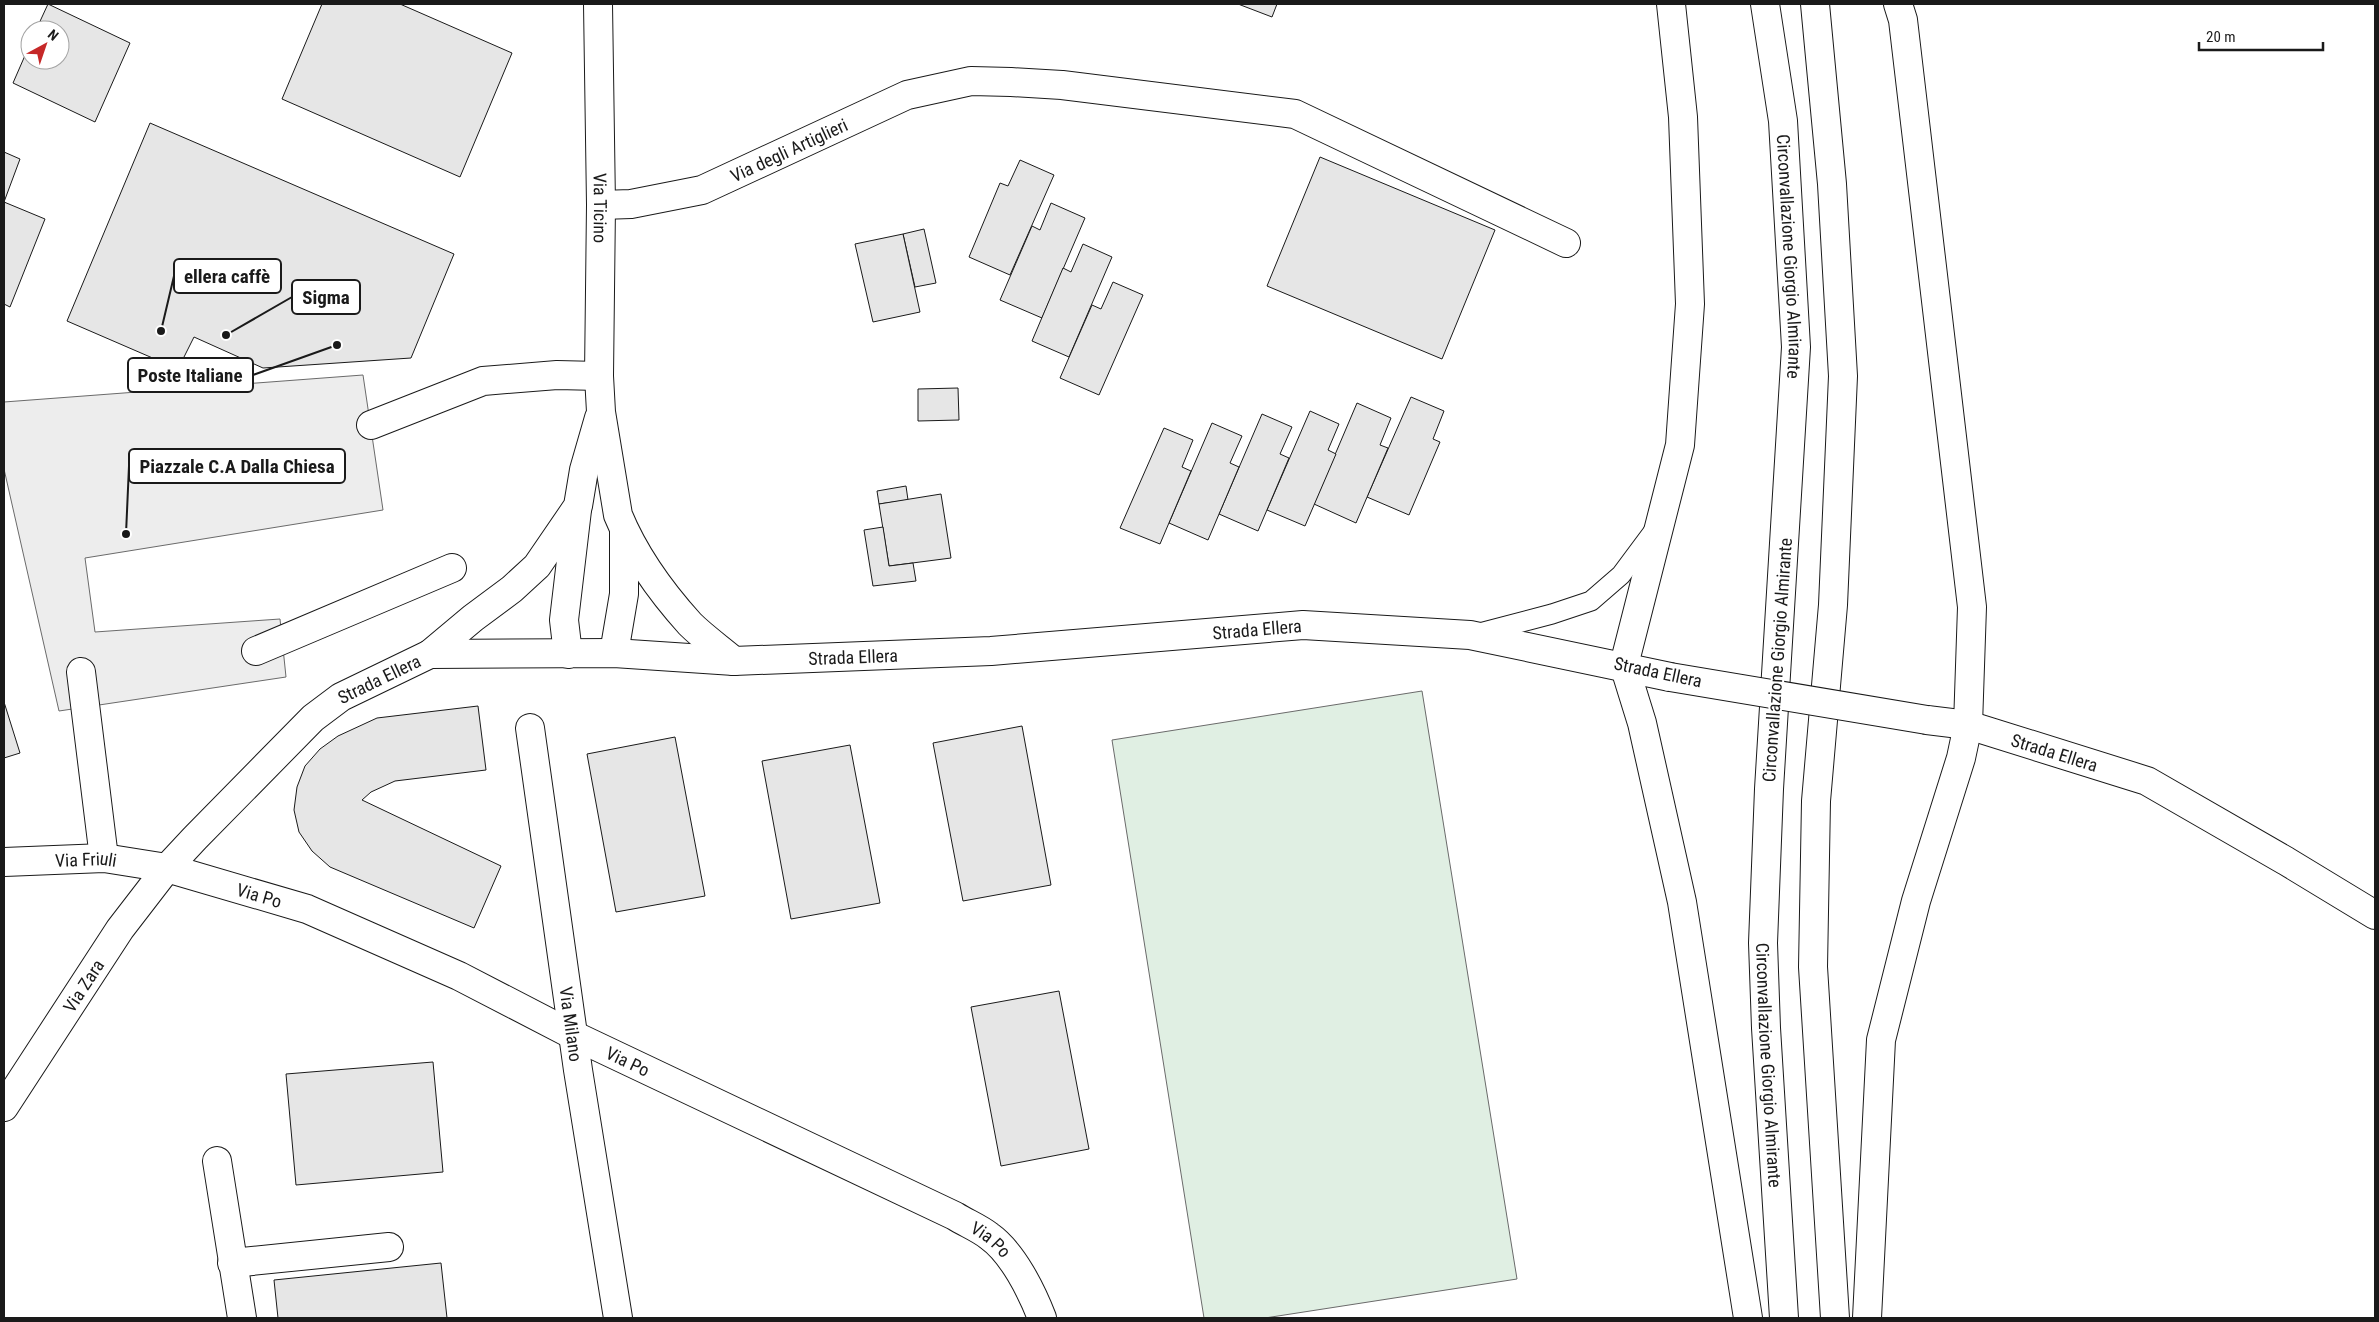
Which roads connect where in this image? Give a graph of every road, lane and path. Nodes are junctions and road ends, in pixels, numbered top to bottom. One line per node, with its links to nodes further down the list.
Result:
1 (598, 4): 6 (main road, Via Ticino)
2 (1671, 4): 12 (main road)
3 (1765, 4): 38 (main road, Circonvallazione Giorgio Almirante)
4 (1815, 4): 39 (main road)
5 (1898, 4): 23 (main road)
6 (601, 205): 7 (main road, Via degli Artiglieri); 8 (main road, Via Ticino)
7 (1566, 243)
8 (599, 376): 9 (main road, Via Ticino); 10 (main road)
9 (601, 412): 11 (main road); 13 (main road)
10 (371, 425)
11 (578, 506): 18 (main road); 19 (main road)
12 (1659, 525): 15 (lane); 21 (main road)
13 (624, 530): 17 (main road); 20 (main road)
14 (452, 568): 16 (main road)
15 (1470, 635): 20 (main road, Strada Ellera); 21 (main road, Strada Ellera)
16 (256, 651)
17 (614, 653): 19 (main road, Strada Ellera); 20 (main road, Strada Ellera)
18 (430, 654): 19 (main road, Strada Ellera); 27 (main road, Strada Ellera)
19 (568, 654)
20 (734, 661)
21 (1624, 665): 23 (main road, Strada Ellera, bridge); 37 (main road)
22 (81, 672): 25 (main road)
23 (1968, 725): 28 (main road, Strada Ellera); 40 (main road)
24 (530, 728): 29 (main road, Via Milano)
25 (104, 858): 26 (main road, Via Friuli); 27 (main road, Via Friuli)
26 (4, 862)
27 (167, 868): 29 (main road, Via Po); 30 (main road, Via Zara)
28 (2375, 915)
29 (573, 1035): 35 (main road, Via Milano); 36 (main road, Via Po)
30 (4, 1107)
31 (216, 1161): 33 (main road)
32 (389, 1247): 33 (main road)
33 (232, 1263): 34 (main road)
34 (242, 1318)
35 (618, 1318)
36 (1042, 1318)
37 (1748, 1318)
38 (1784, 1318)
39 (1835, 1318)
40 (1867, 1318)

